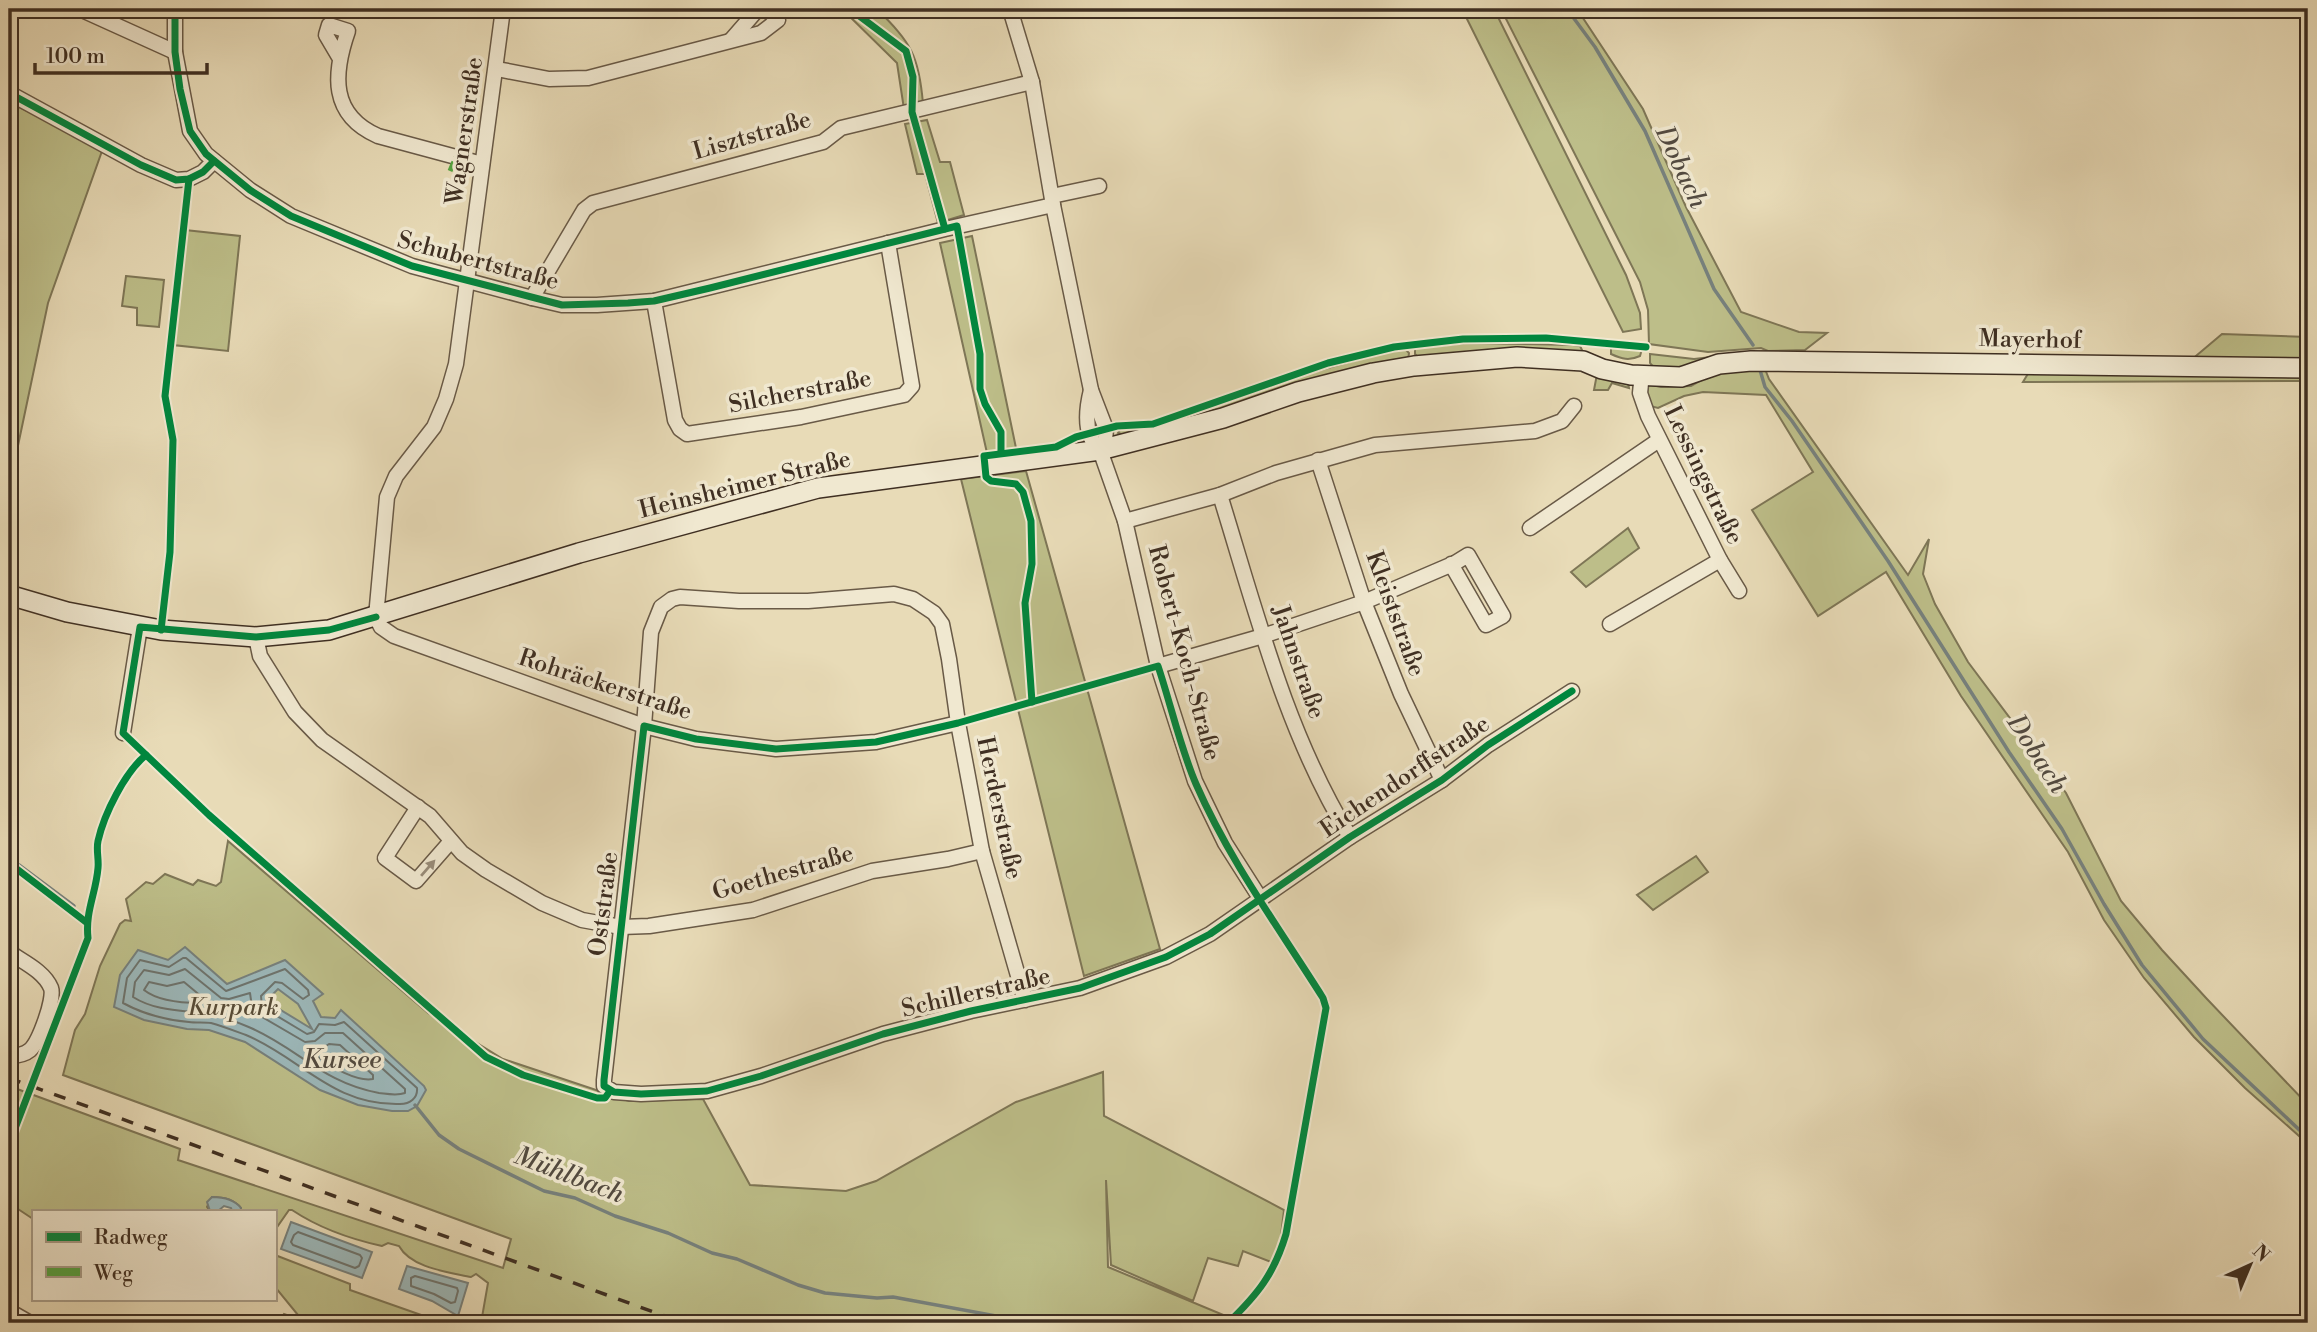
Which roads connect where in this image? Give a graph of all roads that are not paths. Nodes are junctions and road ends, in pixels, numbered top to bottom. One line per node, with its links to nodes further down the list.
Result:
1 (80, 9): 8 (street)
2 (175, 9): 8 (street, Schubertstraße)
3 (503, 9): 10 (street, Wagnerstraße)
4 (758, 9): 7 (street)
5 (766, 9): 7 (street)
6 (1010, 9): 11 (street, Robert-Koch-Straße)
7 (730, 41): 10 (street)
8 (174, 52): 13 (street, Schubertstraße)
9 (339, 57): 14 (street)
10 (497, 69): 14 (street, Wagnerstraße)
11 (1032, 82): 16 (street, Robert-Koch-Straße); 19 (street, Lisztstraße)
12 (9, 93): 13 (street)
13 (214, 161): 18 (street, Schubertstraße)
14 (482, 164): 18 (street, Wagnerstraße)
15 (1099, 186): 16 (street, Schubertstraße)
16 (1052, 200): 17 (street, Schubertstraße); 26 (street, Robert-Koch-Straße)
17 (888, 243): 20 (street, Schubertstraße); 20 (street, Silcherstraße)
18 (468, 281): 19 (street, Schubertstraße); 37 (street, Wagnerstraße)
19 (531, 298): 20 (street, Schubertstraße)
20 (654, 300)
21 (1751, 361): 22 (street, Mayerhof); 23 (street, Heinsheimer Straße)
22 (2308, 368)
23 (1642, 374): 25 (street, Lessingstraße); 26 (street, Heinsheimer Straße)
24 (1574, 406): 27 (street)
25 (1659, 440): 30 (street); 31 (street, Lessingstraße)
26 (1100, 450): 29 (street, Robert-Koch-Straße); 37 (street, Heinsheimer Straße)
27 (1318, 460): 28 (street); 35 (street, Kleiststraße)
28 (1220, 495): 29 (street); 40 (street, Jahnstraße)
29 (1125, 521): 42 (street, Robert-Koch-Straße)
30 (1530, 528)
31 (1720, 560): 33 (street, Lessingstraße); 38 (street)
32 (1451, 564): 32 (street); 35 (street)
33 (1740, 591)
34 (9, 595): 39 (street, Heinsheimer Straße)
35 (1364, 602): 40 (street); 47 (street, Kleiststraße)
36 (661, 607): 44 (street, Herderstraße); 45 (street, Oststraße)
37 (376, 617): 41 (street, Heinsheimer Straße); 45 (street, Rohräckerstraße)
38 (1610, 624)
39 (139, 627): 41 (street, Heinsheimer Straße); 46 (street)
40 (1263, 636): 42 (street); 49 (street, Jahnstraße)
41 (256, 637): 48 (street, Goethestraße)
42 (1158, 666): 52 (street, Robert-Koch-Straße)
43 (1572, 691): 47 (street, Eichendorffstraße)
44 (958, 723): 45 (street, Rohräckerstraße); 51 (street, Herderstraße)
45 (644, 726): 53 (street, Oststraße)
46 (123, 733)
47 (1442, 780): 49 (street, Eichendorffstraße)
48 (418, 807): 50 (street, Goethestraße); 50 (street, one-way to 50)
49 (1350, 837): 52 (street, Eichendorffstraße)
50 (451, 841): 53 (street, Goethestraße)
51 (982, 851): 53 (street, Goethestraße); 55 (street, Herderstraße)
52 (1260, 898): 55 (street, Schillerstraße)
53 (621, 927): 57 (street, Oststraße)
54 (9, 952): 56 (street)
55 (1025, 1000): 57 (street, Schillerstraße)
56 (9, 1056)
57 (604, 1086)
58 (9, 1311): 59 (street)
59 (30, 1323)

